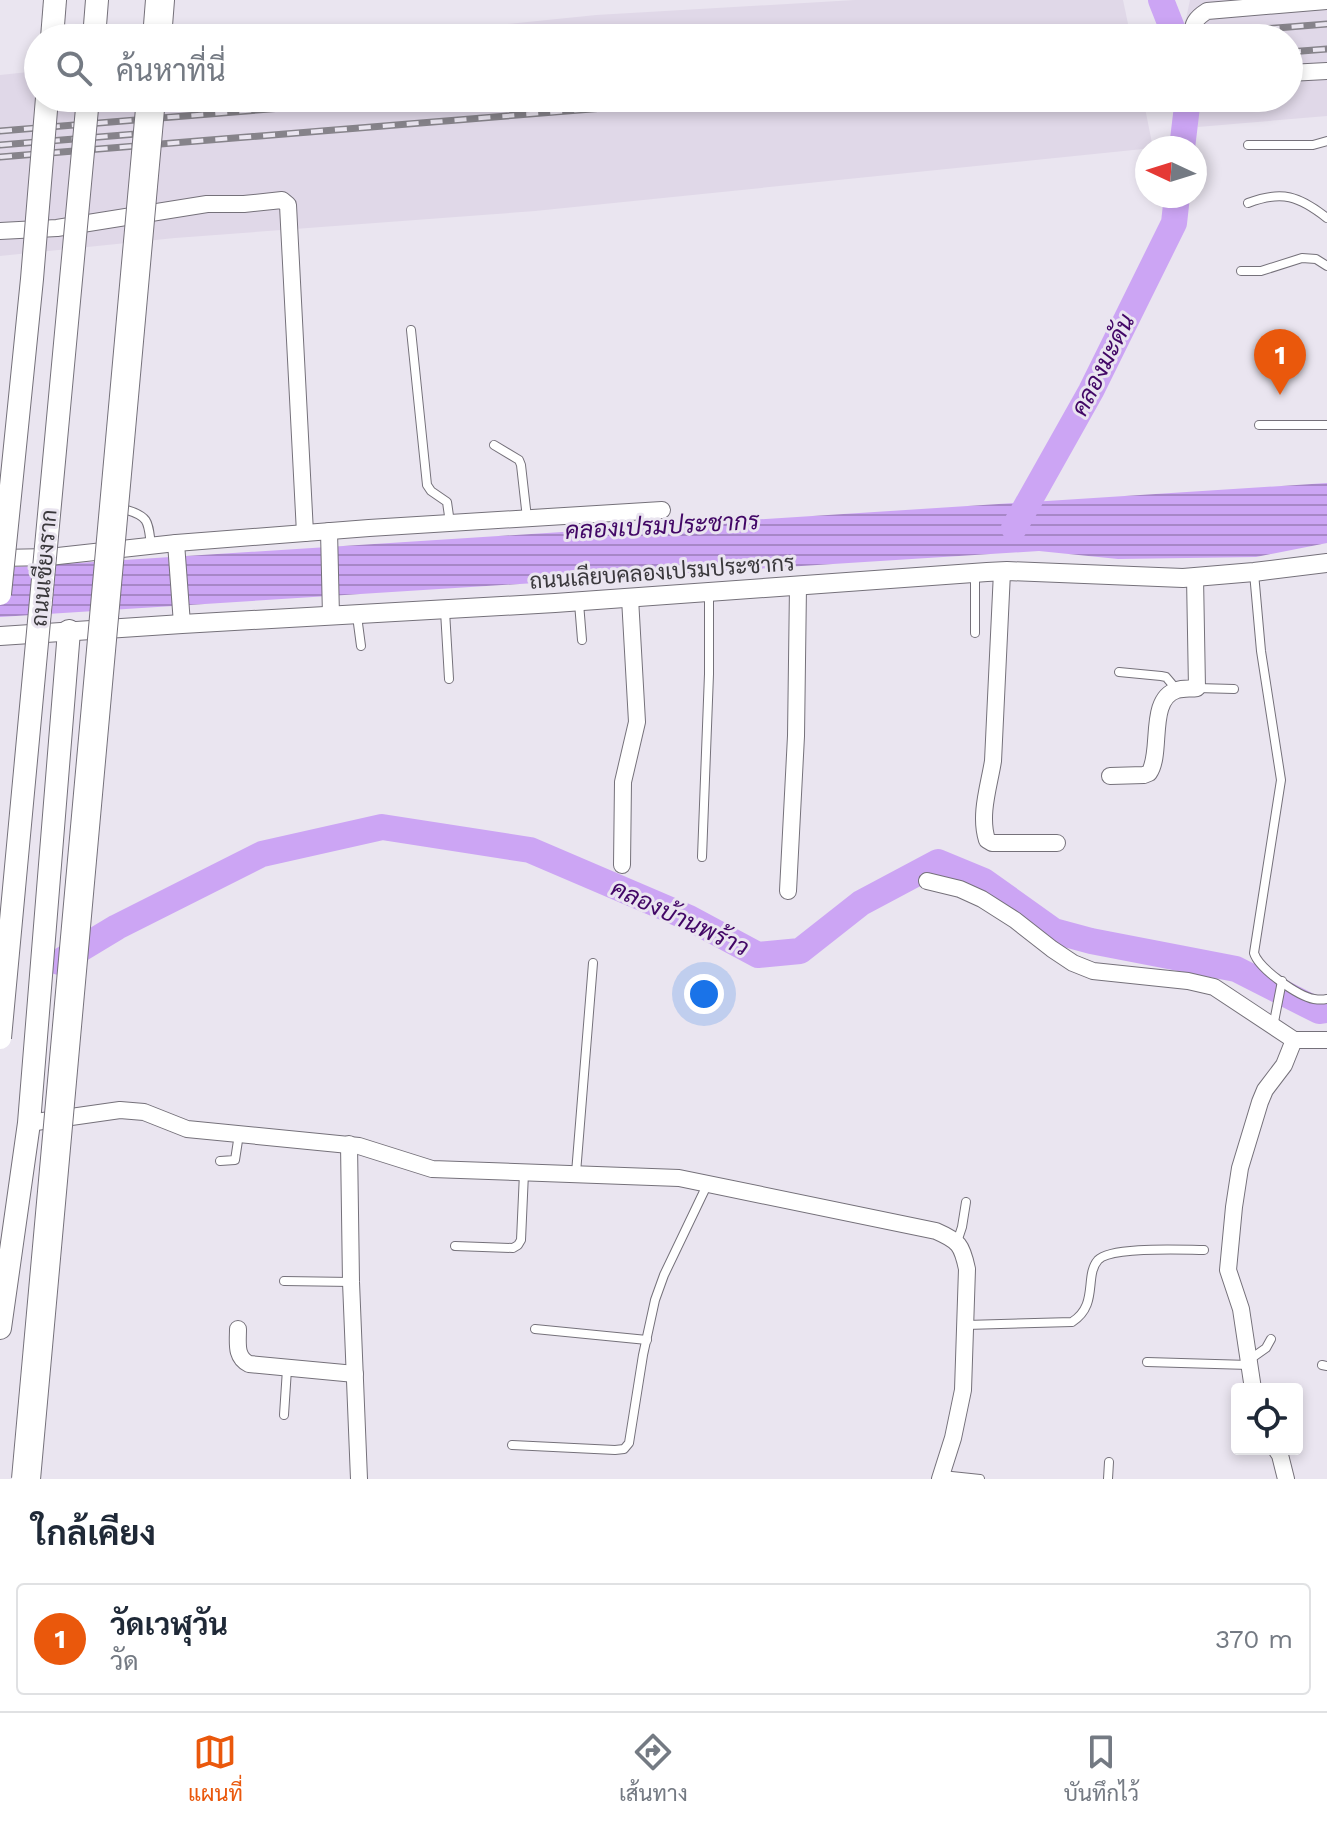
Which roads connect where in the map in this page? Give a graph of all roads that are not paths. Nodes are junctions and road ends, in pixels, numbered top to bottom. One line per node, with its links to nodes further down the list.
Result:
1 (55, 0): 5 (main road)
2 (97, 0): 6 (main road)
3 (160, 0): 7 (highway)
4 (1327, 1): 8 (street)
5 (53, 24)
6 (95, 24)
7 (158, 24)
8 (1194, 24)
9 (1327, 71): 10 (street)
10 (1303, 72)
11 (46, 112): 41 (main road, ถนนเชียงราก, bridge)
12 (87, 112): 68 (main road, ถนนเชียงราก, bridge)
13 (150, 112): 100 (highway, bridge)
14 (1327, 141): 15 (lane)
15 (1248, 145)
16 (1248, 203): 17 (lane)
17 (1327, 218)
18 (0, 231): 29 (street)
19 (1327, 266): 20 (lane)
20 (1241, 271)
21 (411, 330): 28 (lane)
22 (1259, 425): 23 (lane)
23 (1327, 425)
24 (494, 445): 27 (lane)
25 (127, 510): 31 (lane)
26 (662, 510): 27 (street)
27 (527, 518): 28 (street)
28 (450, 523): 30 (street)
29 (305, 533): 30 (street); 32 (street)
30 (330, 536): 44 (street)
31 (151, 546): 32 (street); 33 (street)
32 (177, 548): 47 (street)
33 (0, 558)
34 (1327, 563): 36 (street, ถนนเลียบคลองเปรมประชากร)
35 (1002, 572): 37 (street, ถนนเลียบคลองเปรมประชากร); 38 (street, ถนนเลียบคลองเปรมประชากร); 59 (street)
36 (1254, 572): 38 (street, ถนนเลียบคลองเปรมประชากร); 65 (lane)
37 (975, 573): 39 (street, ถนนเลียบคลองเปรมประชากร); 49 (lane)
38 (1195, 577): 55 (street)
39 (798, 586): 40 (street, ถนนเลียบคลองเปรมประชากร); 63 (street)
40 (709, 592): 42 (street, ถนนเลียบคลองเปรมประชากร); 60 (lane)
41 (0, 594)
42 (630, 598): 43 (street, ถนนเลียบคลองเปรมประชากร); 61 (street)
43 (579, 602): 45 (street, ถนนเลียบคลองเปรมประชากร); 51 (lane)
44 (331, 609): 46 (street, ถนนเลียบคลองเปรมประชากร); 47 (street, ถนนเลียบคลองเปรมประชากร)
45 (445, 610): 46 (street, ถนนเลียบคลองเปรมประชากร); 54 (lane)
46 (356, 615): 52 (lane)
47 (182, 616): 48 (street, ถนนเลียบคลองเปรมประชากร)
48 (69, 631): 50 (street, ถนนเลียบคลองเปรมประชากร); 71 (main road)
49 (975, 633)
50 (0, 636)
51 (582, 640)
52 (361, 646)
53 (1119, 672): 57 (lane)
54 (449, 679)
55 (1197, 688): 56 (lane); 57 (street)
56 (1234, 689)
57 (1177, 690): 58 (street)
58 (1110, 776)
59 (1057, 843)
60 (702, 857)
61 (622, 865)
62 (927, 881): 67 (street)
63 (788, 891)
64 (593, 963): 76 (lane)
65 (1281, 982): 66 (lane); 67 (lane)
66 (1327, 999)
67 (1274, 1025): 69 (street)
68 (0, 1038)
69 (1294, 1040): 70 (street); 90 (street)
70 (1327, 1040)
71 (29, 1123): 72 (street); 85 (main road)
72 (239, 1134): 73 (street); 74 (lane)
73 (349, 1144): 75 (street); 83 (street)
74 (220, 1161)
75 (524, 1172): 76 (street); 80 (lane)
76 (576, 1173): 77 (street)
77 (708, 1183): 79 (street); 89 (lane)
78 (966, 1202): 79 (lane)
79 (957, 1242): 84 (street)
80 (455, 1246)
81 (1204, 1250): 84 (lane)
82 (284, 1281): 83 (lane)
83 (351, 1282): 93 (street)
84 (966, 1325): 99 (street)
85 (0, 1328)
86 (238, 1329): 92 (street)
87 (535, 1329): 89 (lane)
88 (1271, 1339): 90 (lane)
89 (647, 1340): 96 (lane)
90 (1251, 1361): 91 (lane); 94 (street)
91 (1147, 1362)
92 (287, 1369): 93 (street); 95 (lane)
93 (355, 1374): 101 (street)
94 (1253, 1383)
95 (284, 1415)
96 (512, 1445)
97 (1280, 1455): 104 (street)
98 (1109, 1462): 103 (lane)
99 (941, 1477): 102 (lane)
100 (26, 1479)
101 (359, 1479)
102 (980, 1479)
103 (1108, 1479)
104 (1286, 1479)

